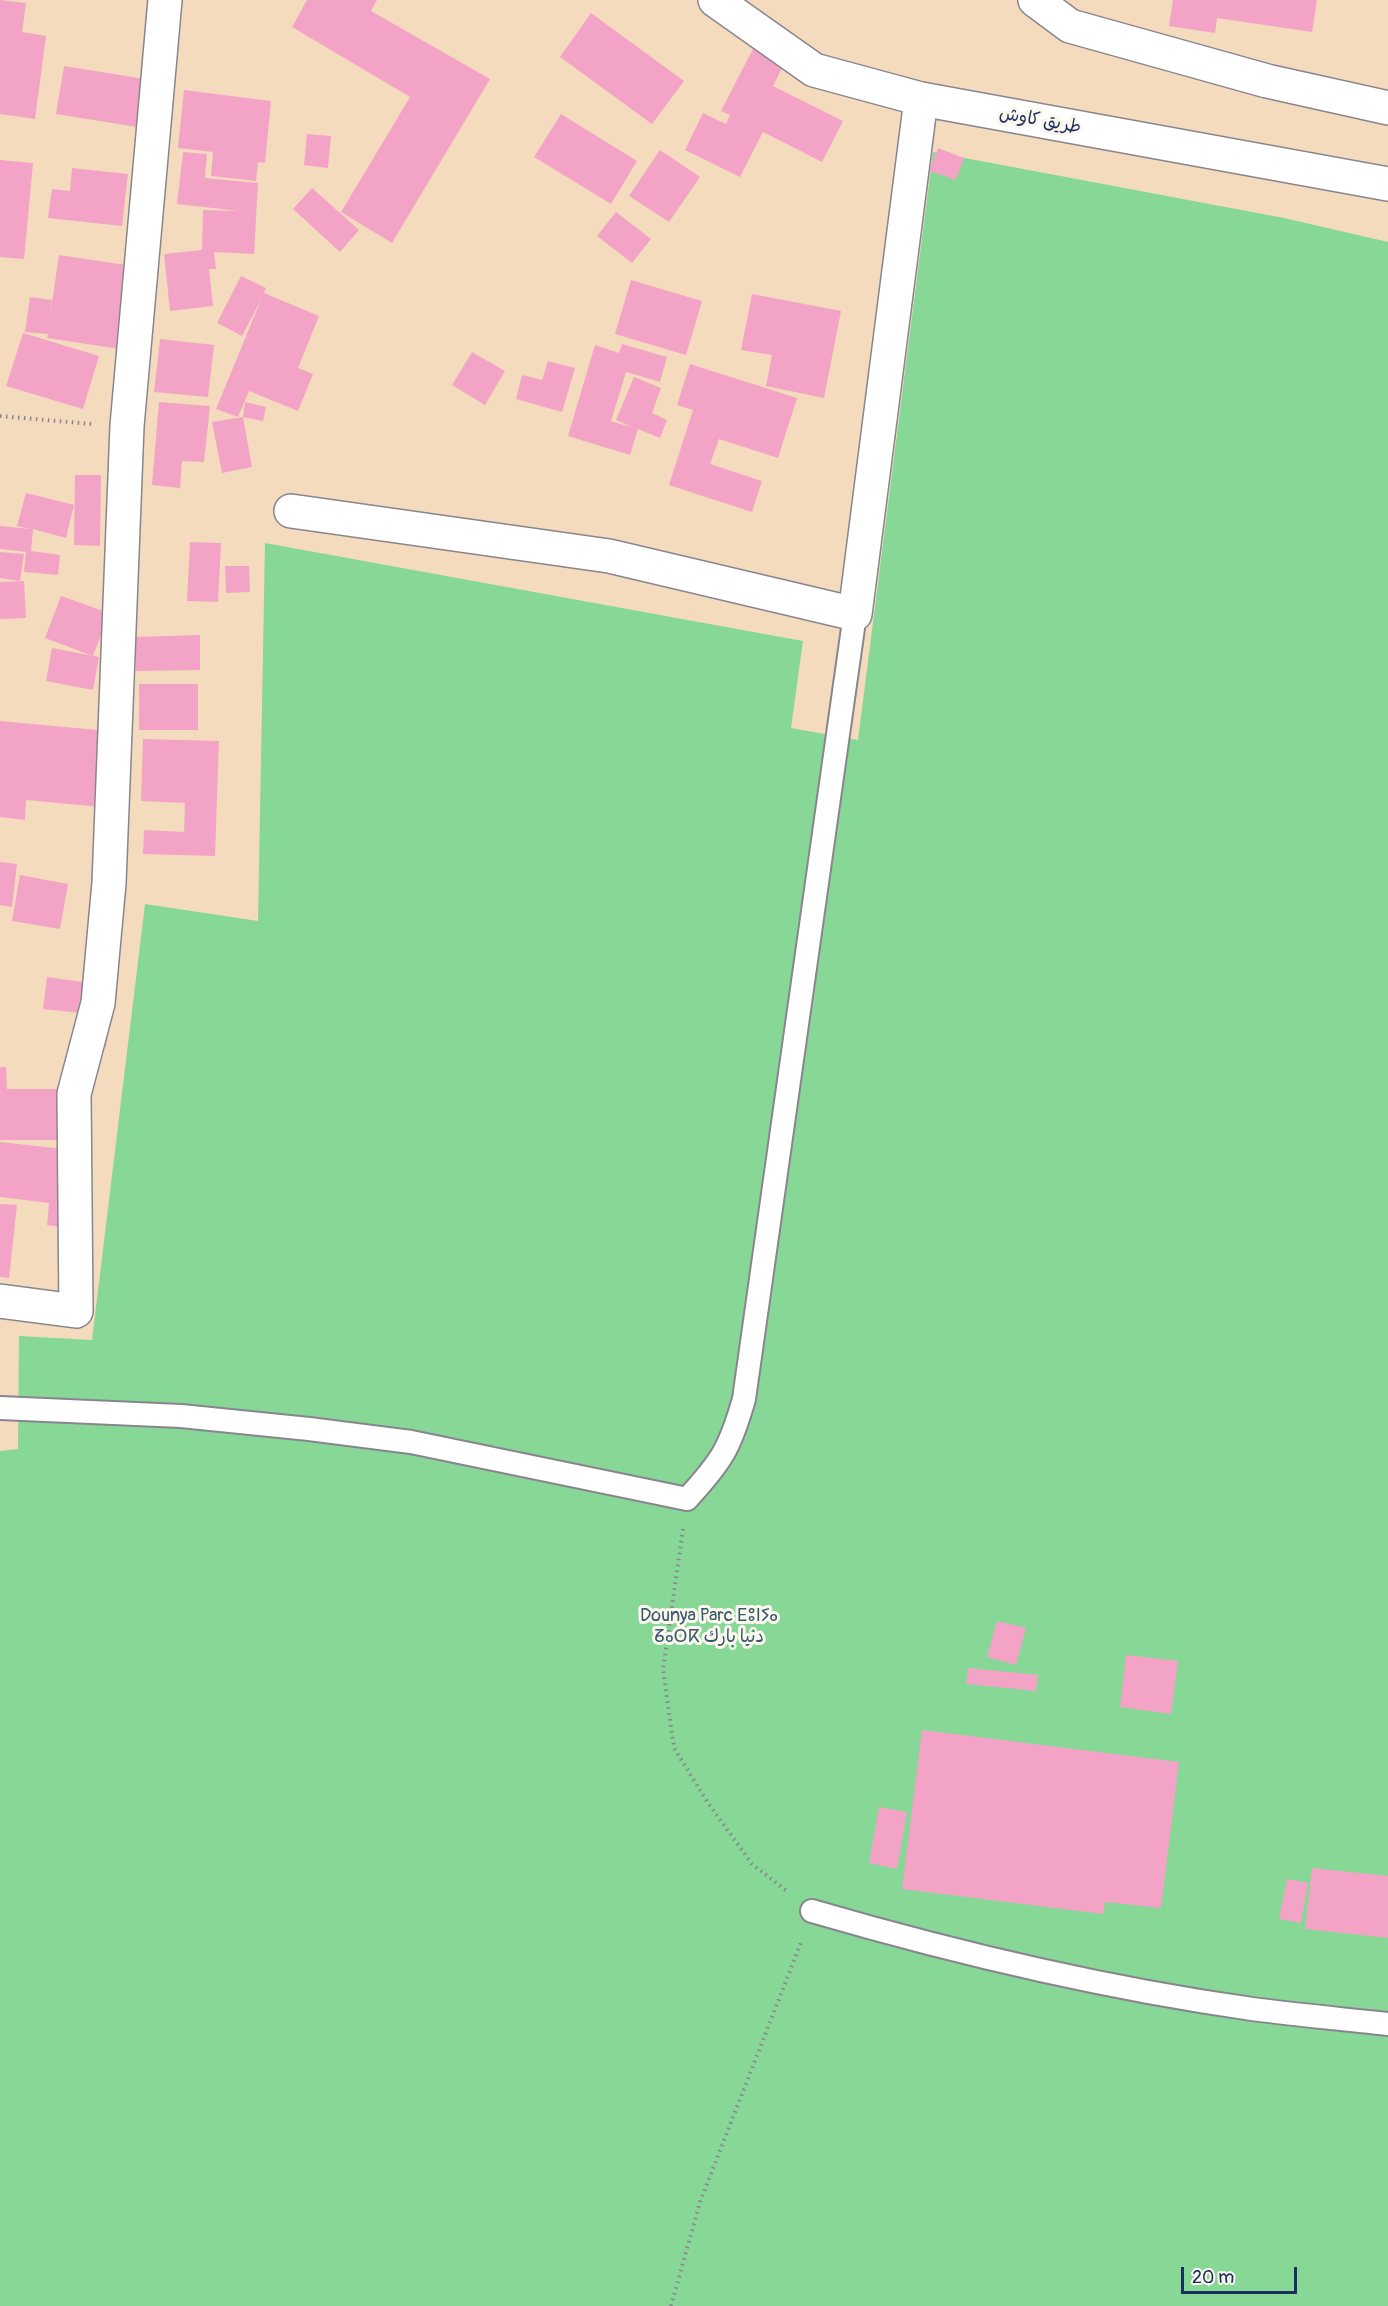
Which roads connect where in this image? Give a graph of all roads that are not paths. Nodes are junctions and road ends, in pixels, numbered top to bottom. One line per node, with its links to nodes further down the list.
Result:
1 (165, 0): 9 (street)
2 (715, 0): 4 (street, طريق كاوش)
3 (1035, 0): 5 (street)
4 (921, 99): 6 (street, طريق كاوش); 8 (street)
5 (1388, 108)
6 (1388, 184)
7 (291, 511): 8 (street)
8 (855, 614): 10 (lane)
9 (0, 1301)
10 (0, 1408)
11 (812, 1911): 12 (lane)
12 (1388, 2024)

